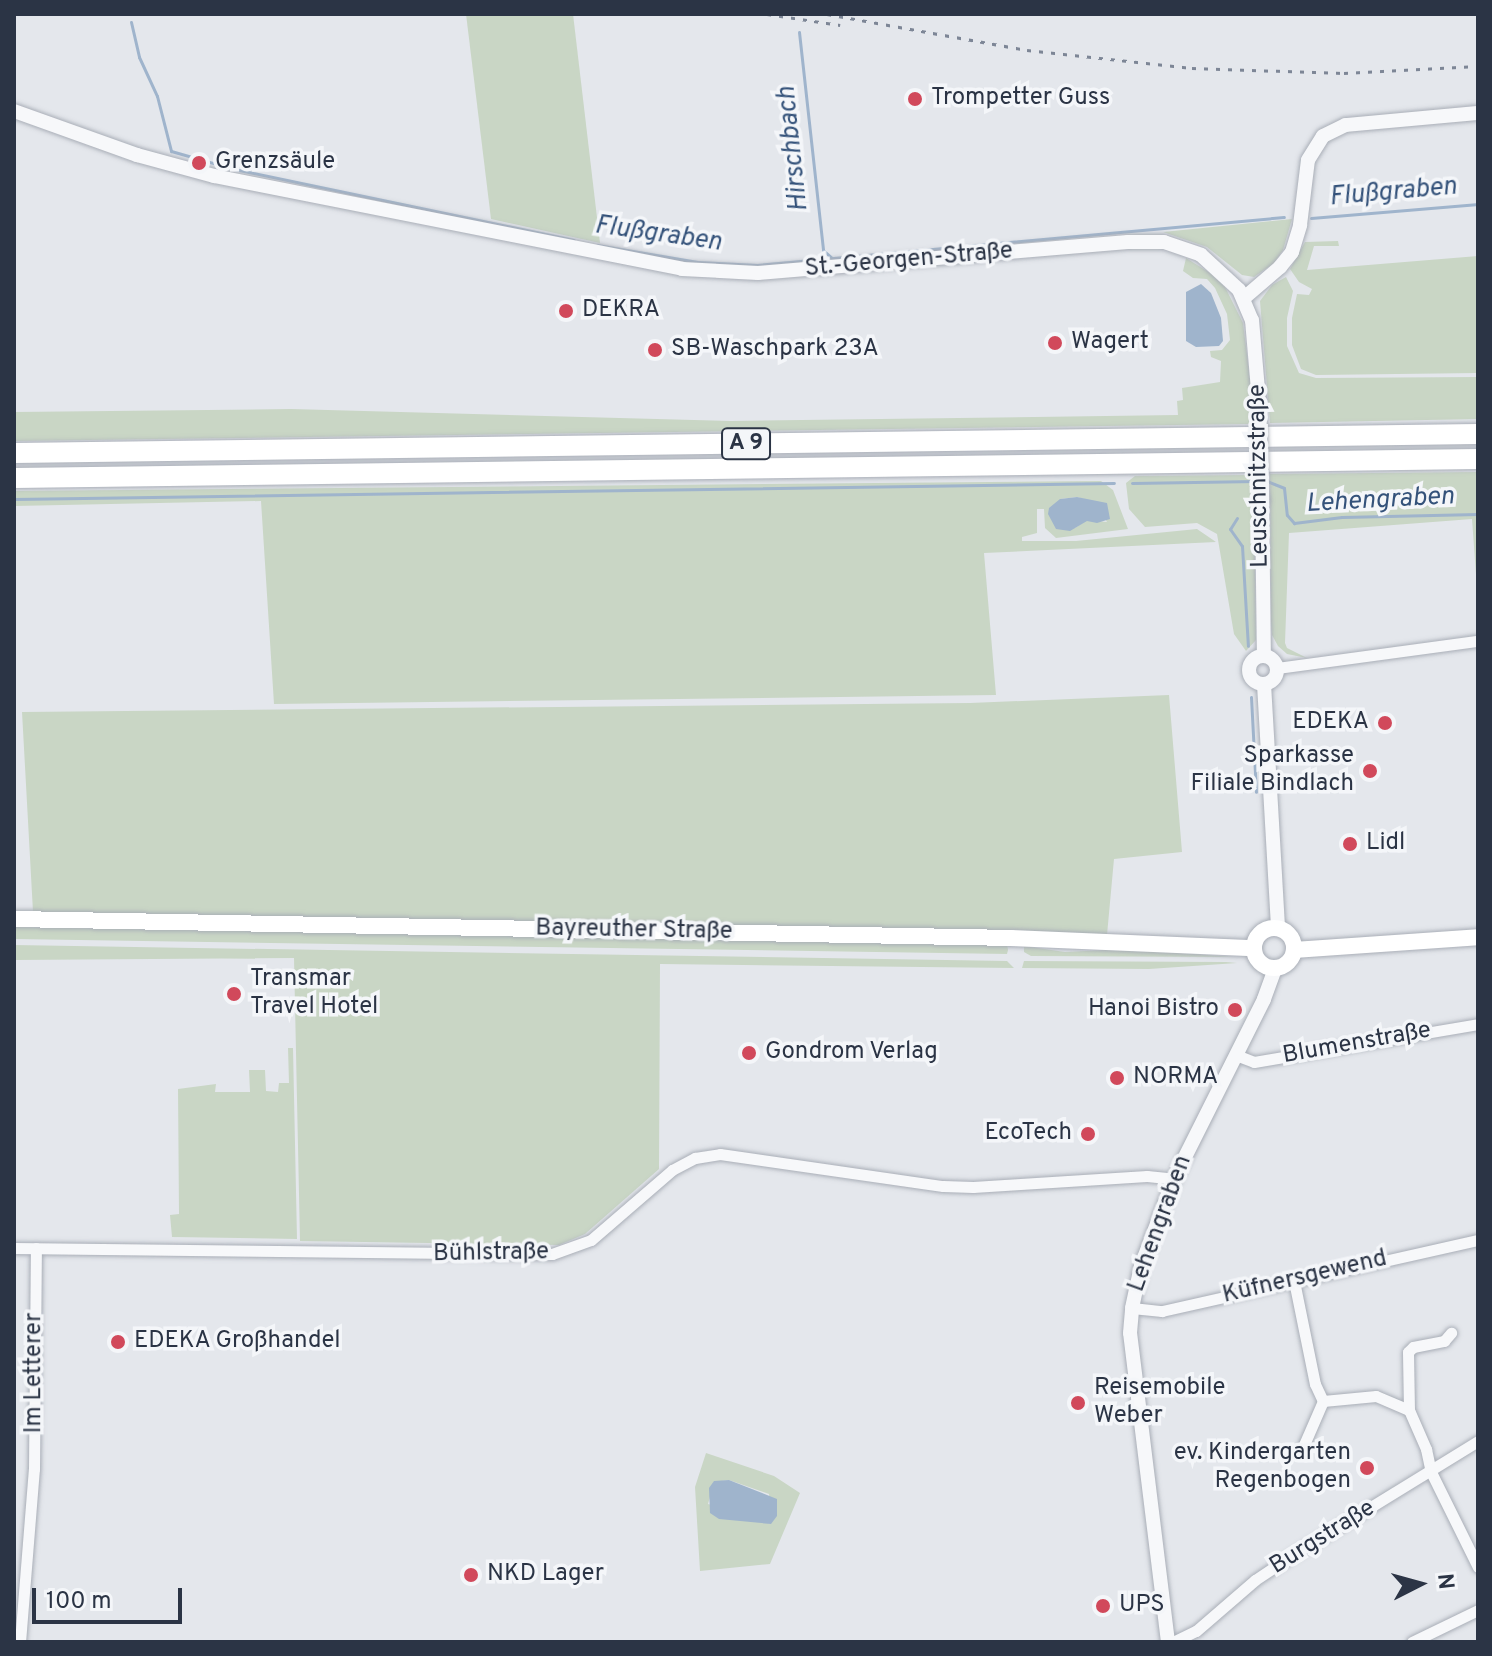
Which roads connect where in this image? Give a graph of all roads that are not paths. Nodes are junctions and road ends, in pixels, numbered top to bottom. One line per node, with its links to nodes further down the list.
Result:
1 (14, 111): 3 (street, St.-Georgen-Straße)
2 (1478, 113): 3 (street)
3 (1244, 298): 9 (street, Leuschnitzstraße, bridge)
4 (1478, 434): 5 (highway, A 9)
5 (14, 453)
6 (1478, 459): 7 (highway, A 9)
7 (14, 478)
8 (1478, 641): 10 (street)
9 (1264, 655): 10 (street); 11 (street, Leuschnitzstraße)
10 (1277, 668): 11 (street)
11 (1264, 684): 13 (street, Leuschnitzstraße)
12 (14, 919): 15 (main road, Bayreuther Straße)
13 (1278, 928): 15 (main road); 16 (main road)
14 (1478, 937): 16 (main road)
15 (1254, 948): 17 (main road)
16 (1294, 950): 17 (main road)
17 (1275, 968): 19 (street, Lehengraben)
18 (1478, 1024): 19 (street, Blumenstraße)
19 (1236, 1055): 20 (street, Lehengraben)
20 (1174, 1179): 23 (street, Bühlstraße); 25 (street, Lehengraben)
21 (1478, 1240): 24 (street, Küfnersgewend)
22 (14, 1248): 23 (street, Bühlstraße)
23 (36, 1248): 35 (street, Im Letterer)
24 (1294, 1281): 25 (street, Küfnersgewend); 27 (street)
25 (1132, 1308): 36 (street, Lehengraben)
26 (1451, 1333): 28 (street)
27 (1323, 1401): 28 (street); 30 (street)
28 (1409, 1410): 31 (street)
29 (1478, 1441): 31 (street, Burgstraße)
30 (1303, 1447)
31 (1431, 1472): 32 (street); 36 (street, Burgstraße)
32 (1478, 1567)
33 (1478, 1610): 34 (street)
34 (1415, 1641)
35 (20, 1642)
36 (1170, 1642)

